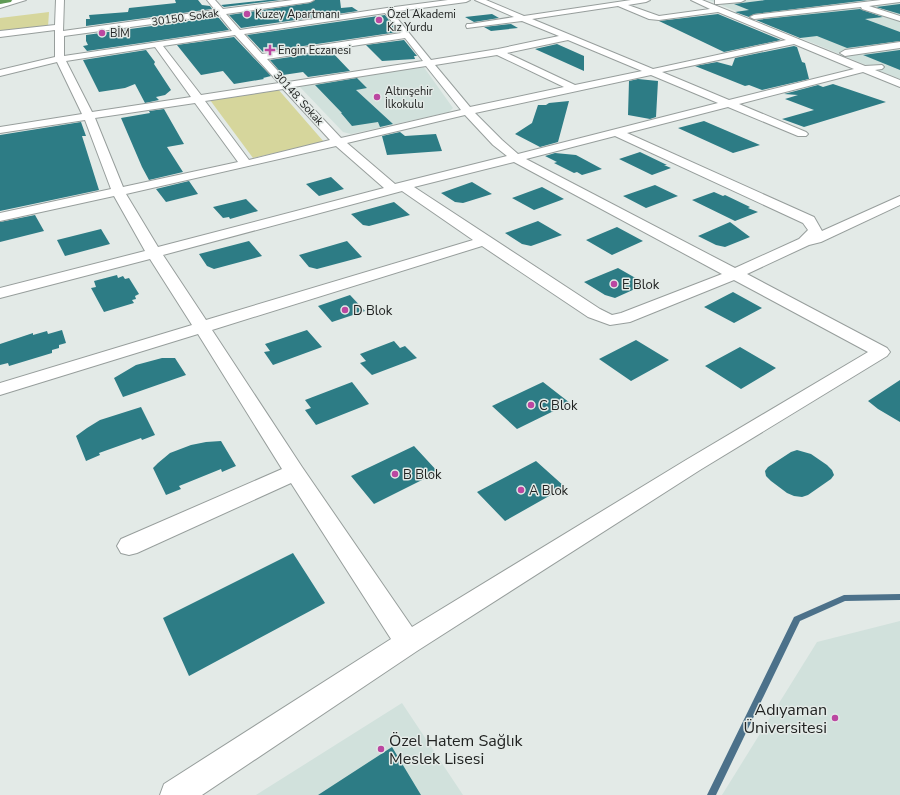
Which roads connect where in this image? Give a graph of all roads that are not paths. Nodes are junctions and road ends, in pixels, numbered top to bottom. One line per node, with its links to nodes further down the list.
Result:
1 (8, 0): 13 (highway)
2 (22, 0): 18 (street)
3 (60, 0): 26 (street)
4 (212, 0): 20 (street, 30148. Sokak)
5 (310, 0): 20 (street, 30150. Sokak)
6 (466, 0): 19 (street)
7 (479, 0): 23 (street)
8 (646, 0): 15 (street)
9 (695, 0): 16 (street)
10 (741, 0): 16 (street)
11 (845, 0): 14 (street)
12 (900, 0): 17 (street)
13 (0, 1)
14 (858, 2): 17 (street); 22 (street); 24 (street)
15 (619, 4): 16 (street); 23 (street)
16 (717, 4): 22 (street); 31 (street)
17 (869, 4): 21 (street)
18 (0, 6)
19 (388, 7): 27 (street); 29 (street)
20 (222, 12): 26 (street, 30150. Sokak); 27 (street, 30148. Sokak)
21 (900, 14)
22 (754, 17): 35 (street)
23 (522, 18): 25 (street); 30 (street)
24 (900, 18)
25 (470, 26)
26 (59, 31): 28 (street, 30150. Sokak); 37 (street)
27 (238, 33): 32 (street); 36 (street, 30148. Sokak)
28 (0, 34)
29 (407, 34): 36 (street); 38 (street)
30 (569, 38): 34 (street); 41 (street)
31 (795, 41): 40 (street); 41 (street)
32 (158, 45): 37 (street); 47 (street)
33 (900, 45): 35 (street)
34 (498, 52): 38 (street); 46 (street)
35 (845, 53): 39 (street)
36 (261, 58): 44 (street, 30148. Sokak)
37 (60, 59): 42 (street); 50 (street)
38 (429, 62): 44 (street); 49 (street)
39 (879, 67): 40 (street); 43 (street)
40 (864, 69): 45 (street); 48 (street)
41 (652, 72): 46 (street); 48 (street)
42 (0, 73)
43 (899, 74)
44 (286, 84): 47 (street); 54 (street, 30148. Sokak)
45 (900, 84)
46 (573, 88): 49 (street)
47 (198, 98): 50 (street); 56 (street)
48 (728, 103): 52 (street); 53 (street)
49 (468, 111): 54 (street); 55 (street)
50 (88, 116): 51 (street); 58 (street)
51 (0, 130)
52 (618, 133): 55 (street); 62 (street)
53 (802, 134)
54 (337, 141): 56 (street); 57 (street, 30148. Sokak)
55 (516, 158): 57 (street); 64 (street)
56 (246, 164): 58 (street)
57 (399, 188): 61 (street, 30148. Sokak); 63 (street)
58 (118, 191): 60 (street); 63 (street)
59 (900, 200): 62 (street)
60 (0, 216)
61 (484, 241): 64 (street, 30148. Sokak); 66 (street)
62 (804, 242): 64 (street)
63 (154, 253): 65 (street); 66 (street)
64 (735, 274): 70 (street)
65 (0, 293)
66 (202, 328): 67 (street); 68 (street)
67 (0, 389)
68 (295, 472): 69 (street); 70 (street)
69 (129, 546)
70 (408, 643): 71 (street)
71 (175, 795)

